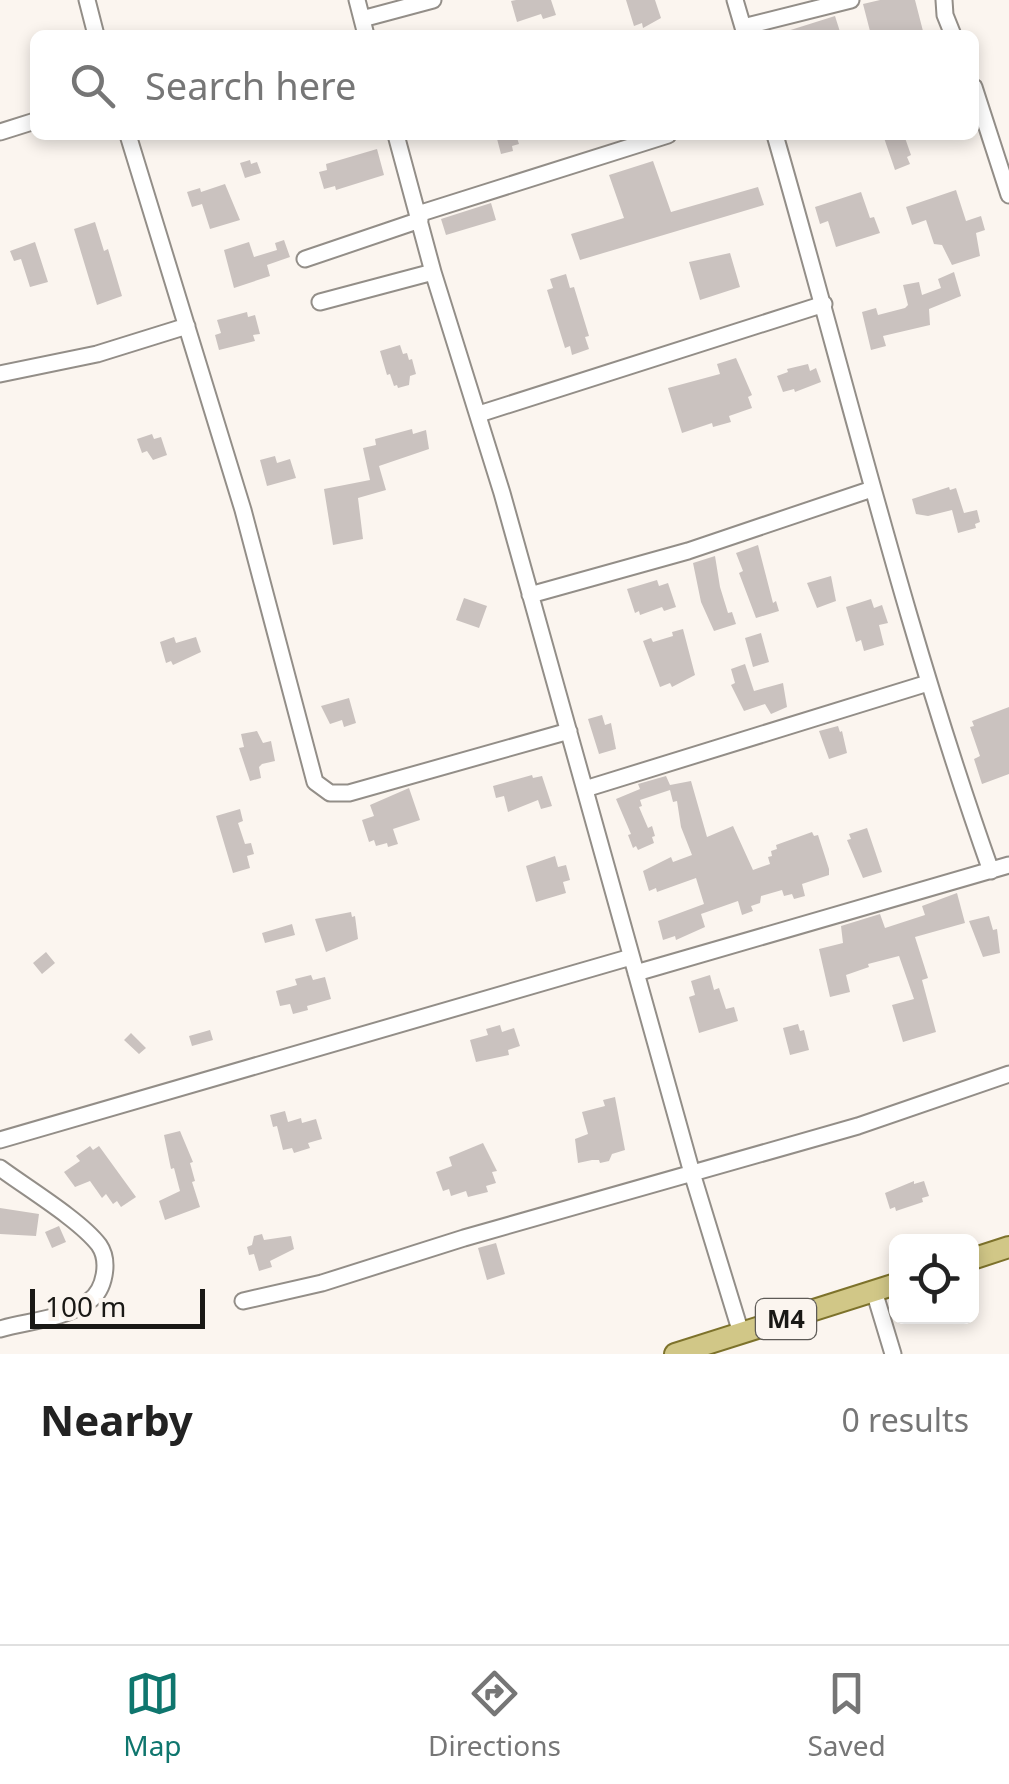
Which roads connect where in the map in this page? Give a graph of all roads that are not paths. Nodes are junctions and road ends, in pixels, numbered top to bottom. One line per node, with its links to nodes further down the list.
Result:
1 (86, 0): 8 (street)
2 (356, 0): 7 (street)
3 (433, 0): 7 (street)
4 (735, 0): 9 (street)
5 (852, 0): 10 (street)
6 (944, 0): 11 (street)
7 (364, 27)
8 (95, 30)
9 (744, 30)
10 (747, 30)
11 (952, 30)
12 (979, 102): 19 (street)
13 (30, 123): 14 (street)
14 (0, 132)
15 (130, 140): 25 (street)
16 (397, 140): 20 (street)
17 (653, 140): 20 (street)
18 (776, 140): 24 (street)
19 (1009, 195)
20 (419, 217): 21 (street); 22 (street)
21 (305, 258)
22 (433, 272): 23 (street); 27 (street)
23 (320, 302)
24 (824, 304): 27 (street); 28 (street)
25 (187, 326): 26 (street); 31 (street)
26 (0, 374)
27 (478, 414): 29 (street)
28 (872, 488): 29 (street); 30 (street)
29 (530, 595): 31 (street)
30 (928, 683): 32 (street); 34 (street)
31 (569, 731): 32 (street)
32 (585, 789): 35 (street)
33 (1009, 865): 34 (street)
34 (990, 871): 35 (street)
35 (633, 965): 37 (street); 39 (street)
36 (1009, 1074): 39 (street)
37 (0, 1140)
38 (0, 1168): 45 (street)
39 (692, 1174): 44 (street); 46 (street)
40 (1009, 1247): 41 (main road)
41 (979, 1258)
42 (889, 1286): 43 (main road, M4)
43 (874, 1291): 46 (main road, M4); 48 (street)
44 (243, 1301)
45 (0, 1329)
46 (741, 1333): 47 (main road, M4)
47 (676, 1354)
48 (893, 1354)

